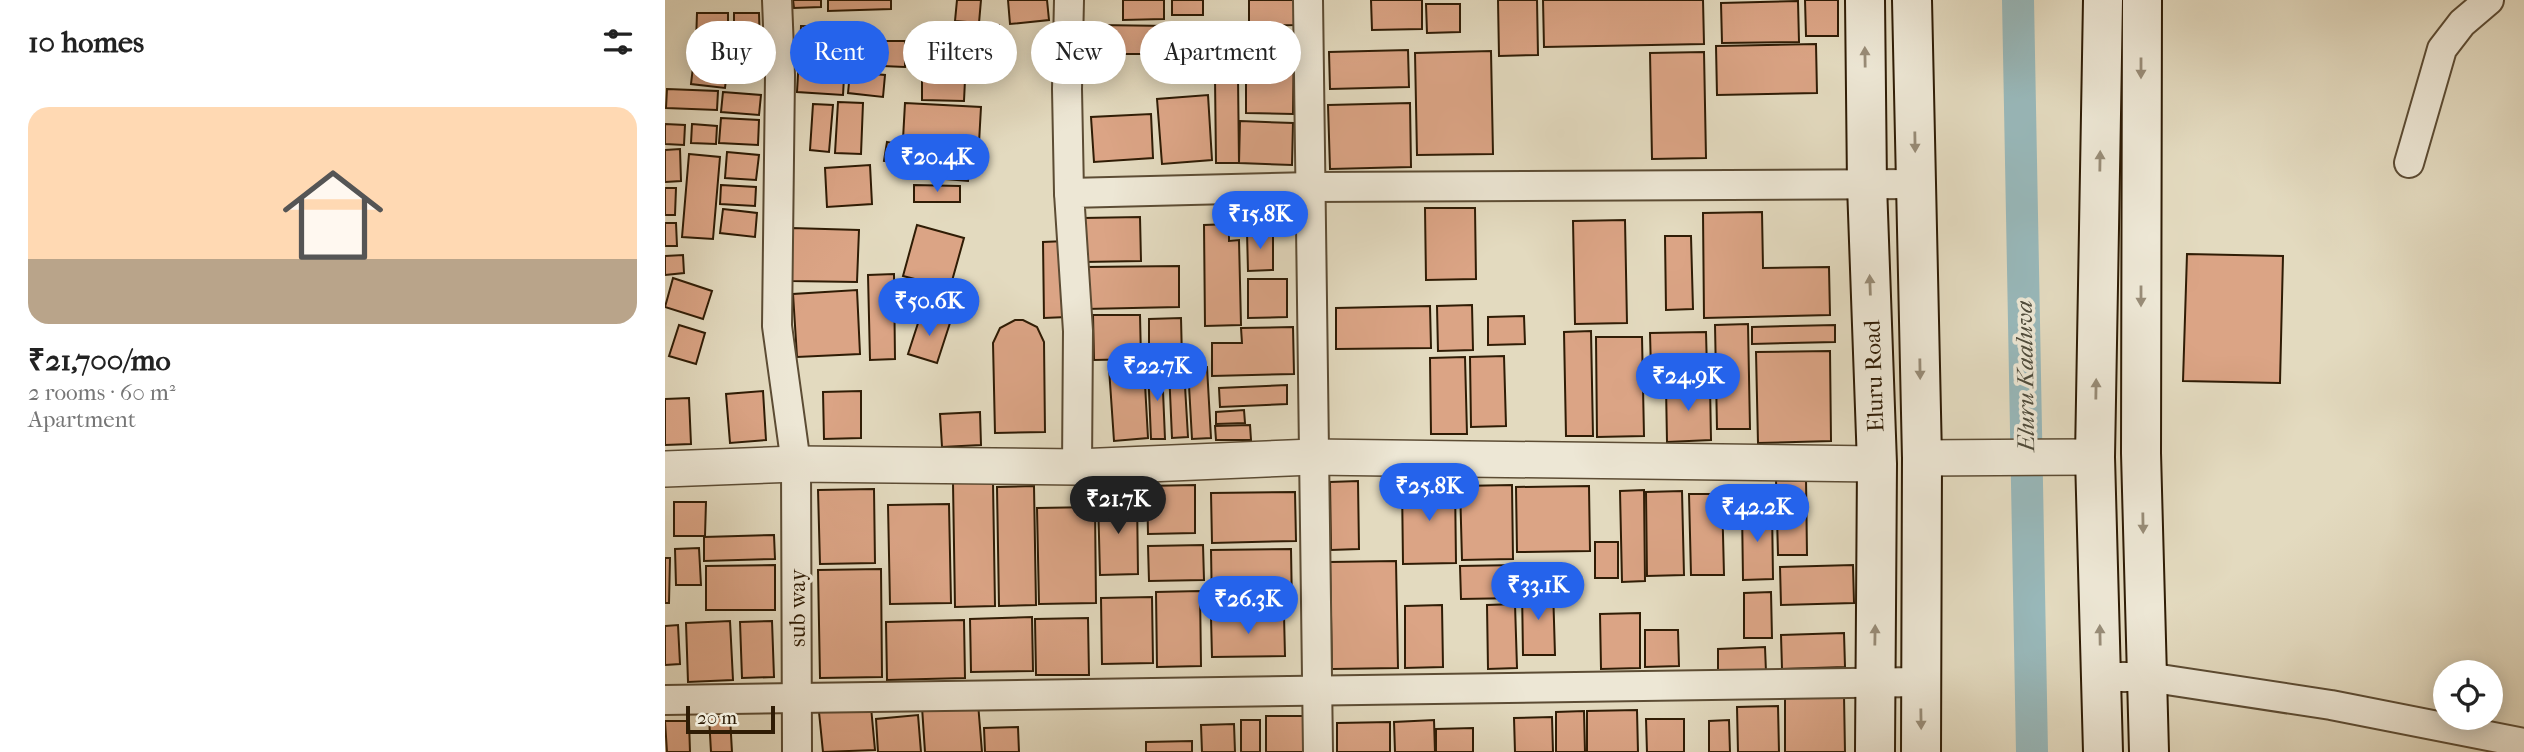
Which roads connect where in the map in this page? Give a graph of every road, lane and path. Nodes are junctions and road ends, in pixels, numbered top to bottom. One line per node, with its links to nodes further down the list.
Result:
1 (776, 0): 17 (street, sub way)
2 (1069, 0): 13 (street)
3 (1308, 0): 12 (street)
4 (1865, 0): 11 (main road, Eluru Road, one-way to 4)
5 (1912, 0): 10 (main road, Eluru Road, one-way to 10)
6 (2103, 0): 15 (main road, one-way to 6)
7 (2141, 0): 22 (main road, one-way to 22)
8 (2489, 0): 9 (street)
9 (2409, 163)
10 (1916, 184): 11 (street); 16 (main road, Eluru Road, one-way to 16)
11 (1867, 185): 12 (street); 18 (main road, Eluru Road, one-way to 11)
12 (1312, 187): 13 (street); 14 (street)
13 (1069, 193): 19 (street)
14 (1313, 457): 18 (street); 19 (street); 25 (street)
15 (2095, 457): 16 (street); 21 (main road, one-way to 15)
16 (1940, 458): 24 (main road, Eluru Road)
17 (796, 464): 19 (street); 20 (street); 26 (street, sub way)
18 (1877, 464): 23 (main road, Eluru Road, one-way to 18)
19 (1077, 467)
20 (665, 468)
21 (2101, 677): 22 (street); 33 (main road)
22 (2147, 677): 28 (street); 34 (main road)
23 (1874, 681): 24 (street); 25 (street); 31 (main road, Eluru Road)
24 (1920, 682): 32 (main road, Eluru Road, one-way to 32)
25 (1317, 690): 26 (street); 30 (street)
26 (797, 697): 27 (street); 29 (street, sub way)
27 (665, 700)
28 (2524, 743)
29 (797, 752)
30 (1318, 752)
31 (1875, 752)
32 (1921, 752)
33 (2103, 752)
34 (2149, 752)

